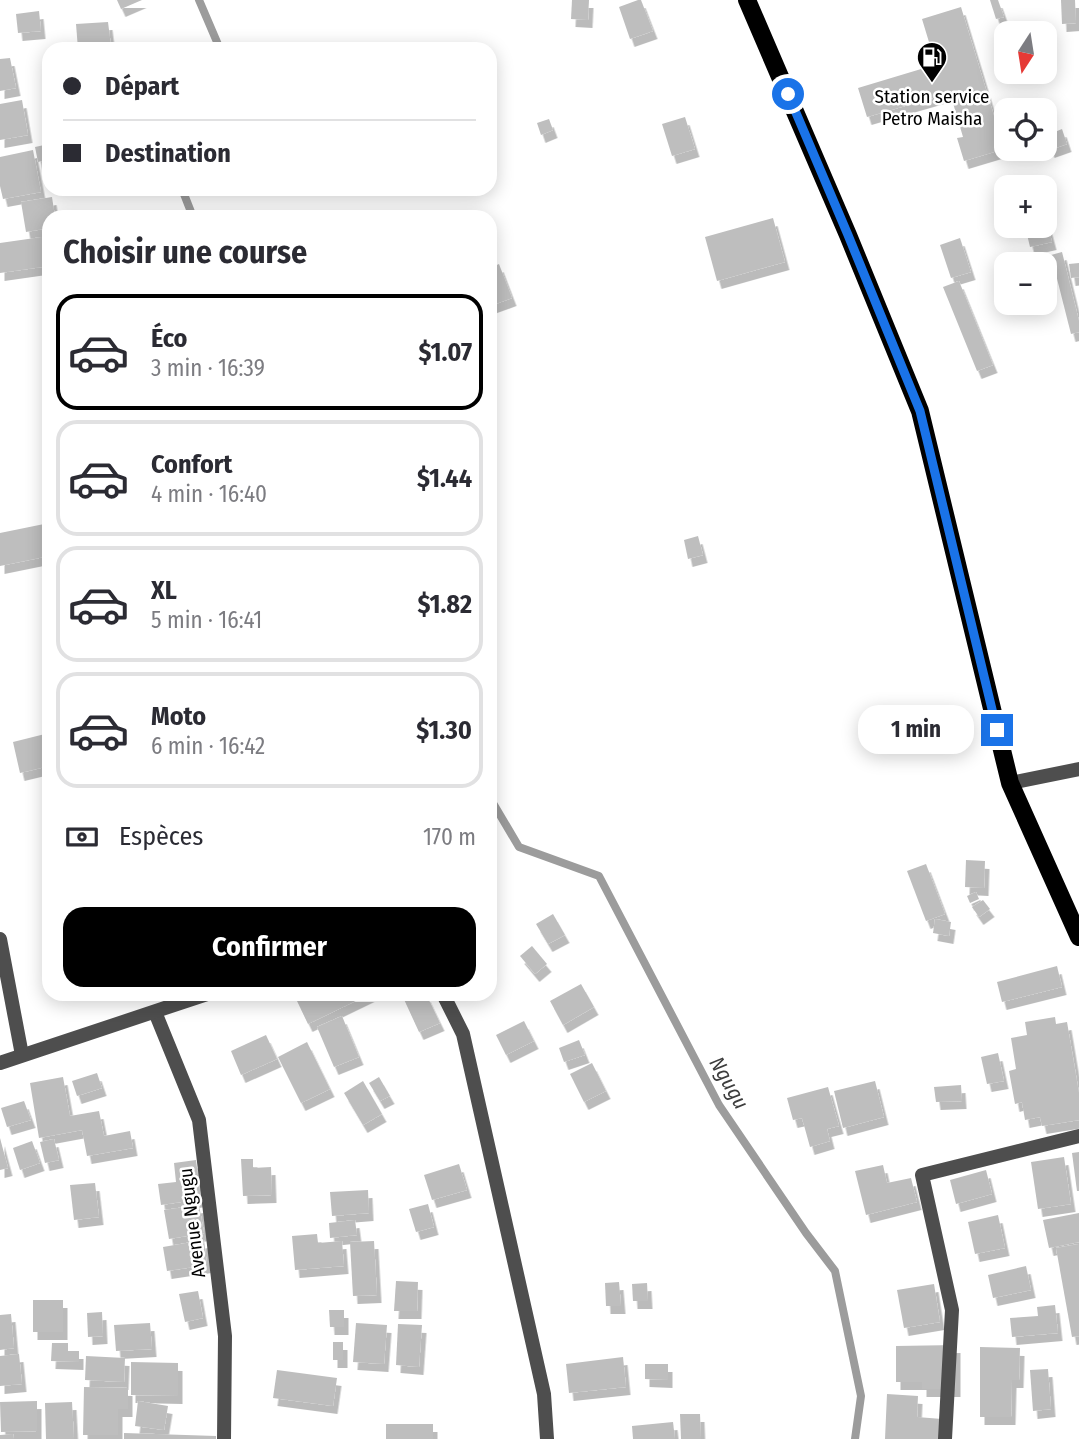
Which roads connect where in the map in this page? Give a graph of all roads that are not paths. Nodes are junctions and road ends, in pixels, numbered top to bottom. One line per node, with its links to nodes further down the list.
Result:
1 (747, 0): 3 (main road)
2 (1079, 769): 3 (street)
3 (1010, 783): 4 (main road)
4 (1079, 937)
5 (0, 939): 9 (street)
6 (187, 1001): 8 (street)
7 (446, 1001): 13 (street)
8 (155, 1012): 9 (street); 12 (street, Avenue Ngugu)
9 (22, 1055): 10 (street)
10 (0, 1063)
11 (1079, 1136): 14 (street)
12 (224, 1439)
13 (547, 1439)
14 (945, 1439)

